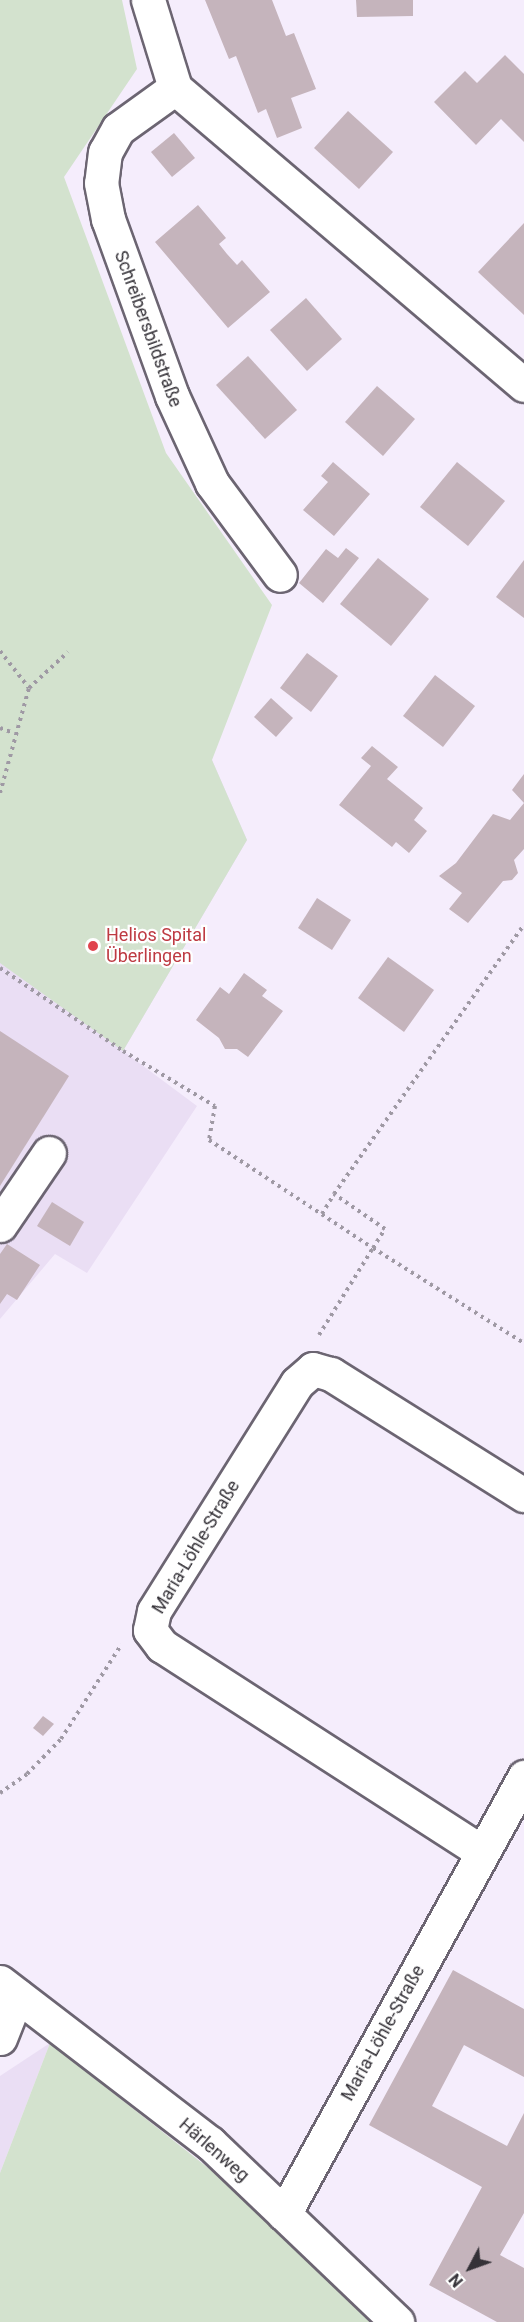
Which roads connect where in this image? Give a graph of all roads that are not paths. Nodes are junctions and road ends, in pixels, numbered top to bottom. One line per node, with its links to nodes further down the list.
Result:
1 (148, 0): 2 (street)
2 (175, 88): 3 (street); 4 (street, Schreibersbildstraße)
3 (524, 385)
4 (280, 575)
5 (49, 1153): 6 (street)
6 (0, 1225)
7 (524, 1495): 9 (street, Maria-Löhle-Straße)
8 (524, 1777): 9 (street, Maria-Löhle-Straße)
9 (482, 1852): 12 (street, Maria-Löhle-Straße)
10 (9, 1988): 11 (street); 12 (street, Härlenweg)
11 (0, 2038)
12 (284, 2214): 13 (street, Härlenweg)
13 (398, 2322)

